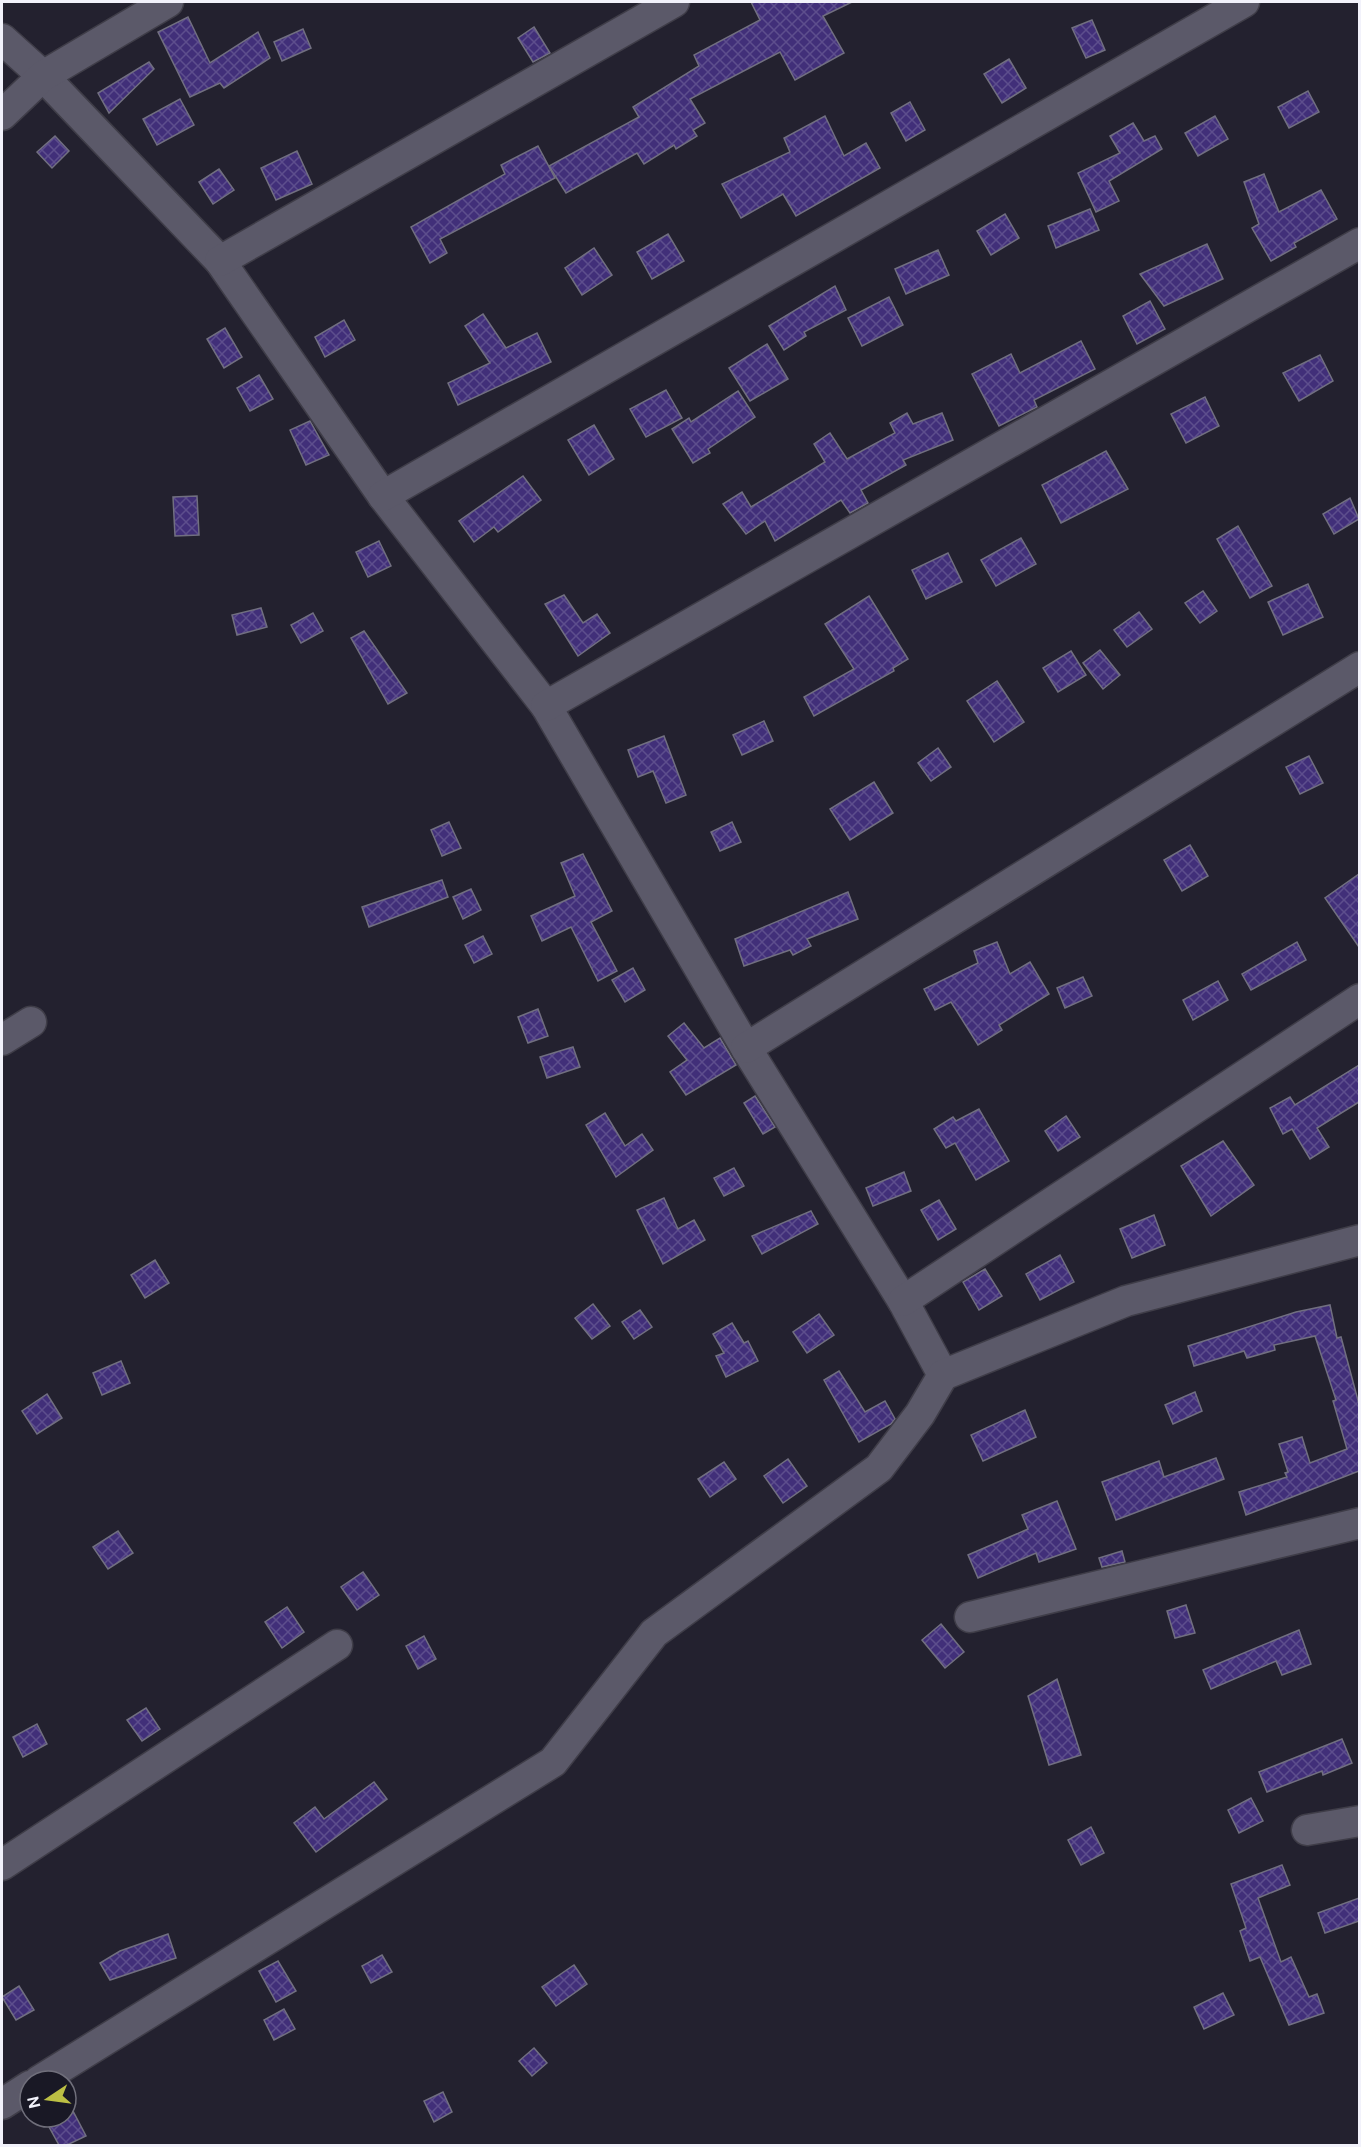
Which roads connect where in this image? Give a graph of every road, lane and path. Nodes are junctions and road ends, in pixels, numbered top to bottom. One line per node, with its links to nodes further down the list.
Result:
1 (168, 2): 5 (street)
2 (675, 2): 8 (street)
3 (1244, 2): 9 (street)
4 (2, 39): 5 (street)
5 (43, 76): 6 (street); 8 (street)
6 (2, 115)
7 (1359, 243): 11 (street)
8 (220, 261): 9 (street)
9 (383, 496): 11 (street)
10 (1359, 668): 15 (street)
11 (546, 706): 15 (street)
12 (1359, 999): 17 (street)
13 (31, 1022): 14 (street)
14 (2, 1040)
15 (746, 1048): 17 (street)
16 (1359, 1240): 18 (street)
17 (903, 1300): 18 (street)
18 (943, 1375): 25 (street)
19 (1359, 1522): 20 (street)
20 (970, 1617)
21 (337, 1645): 24 (street)
22 (1359, 1821): 23 (street)
23 (1307, 1830)
24 (2, 1865)
25 (58, 2069)
26 (18, 2094): 27 (street)
27 (2, 2104)

